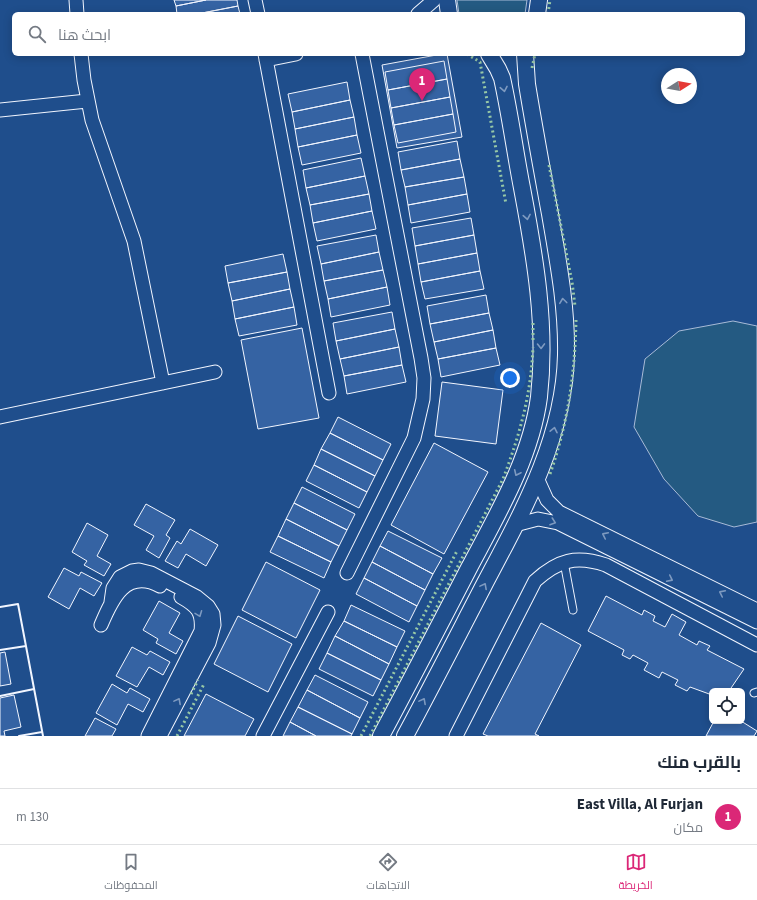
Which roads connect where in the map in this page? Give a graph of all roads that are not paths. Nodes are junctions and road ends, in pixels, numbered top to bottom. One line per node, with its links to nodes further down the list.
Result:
1 (76, 0): 6 (street)
2 (255, 0): 7 (street)
3 (434, 0): 8 (street)
4 (447, 0): 9 (street)
5 (539, 0): 10 (street)
6 (77, 12)
7 (258, 12)
8 (420, 12)
9 (449, 12)
10 (537, 12)
11 (81, 56): 17 (street)
12 (276, 56): 16 (street)
13 (362, 56): 26 (street)
14 (490, 56): 37 (street, one-way to 37)
15 (525, 56): 23 (street, one-way to 15)
16 (266, 57): 21 (street)
17 (87, 101): 18 (street); 20 (street)
18 (0, 110)
19 (215, 372): 20 (street)
20 (163, 383): 22 (street)
21 (329, 393)
22 (0, 417)
23 (537, 478): 24 (street); 29 (street, one-way to 23)
24 (515, 525): 31 (street, one-way to 31); 38 (street, one-way to 24)
25 (564, 562): 28 (lane); 33 (street); 39 (street)
26 (347, 573)
27 (111, 602): 32 (street); 34 (street, one-way to 34); 35 (street, one-way to 27)
28 (573, 610)
29 (757, 610)
30 (328, 612): 36 (street)
31 (757, 622)
32 (101, 625)
33 (757, 645)
34 (148, 736)
35 (160, 736)
36 (263, 736)
37 (381, 736)
38 (405, 736)
39 (456, 736)

